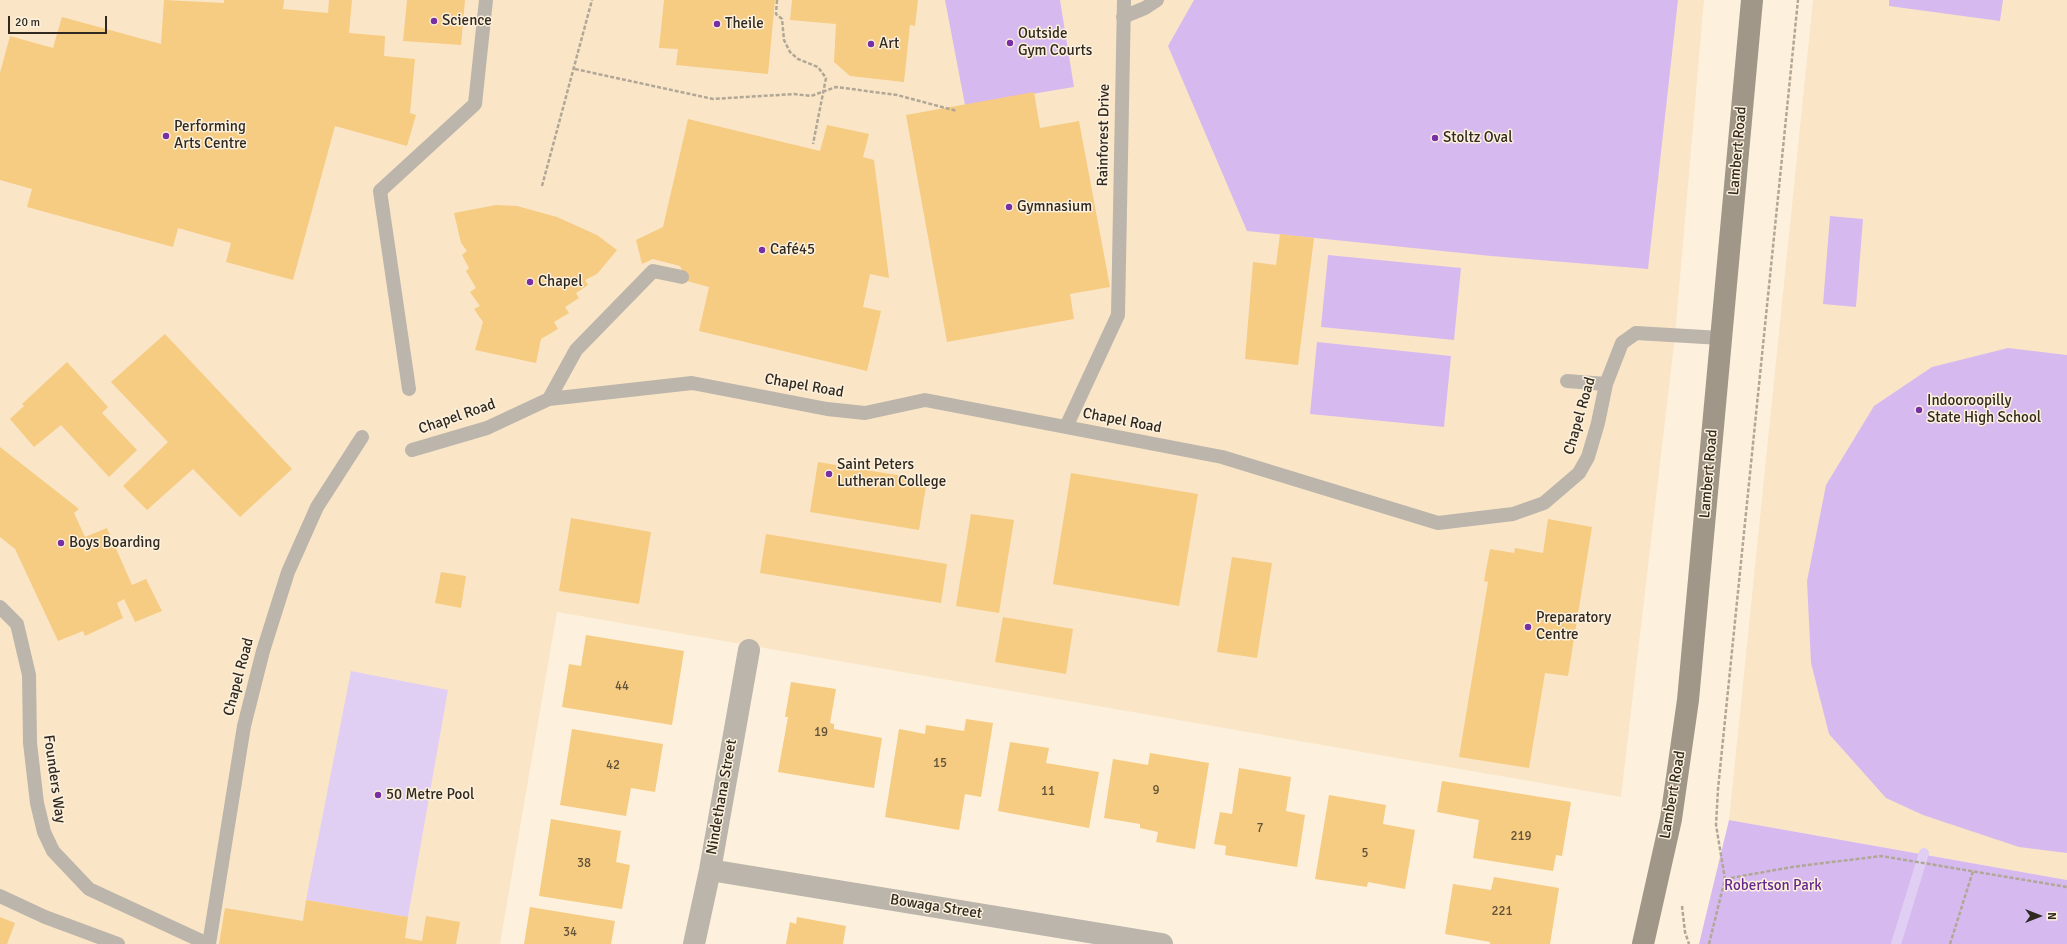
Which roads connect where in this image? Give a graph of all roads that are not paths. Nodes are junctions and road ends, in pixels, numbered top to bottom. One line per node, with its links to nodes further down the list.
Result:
1 (486, 0): 10 (lane)
2 (1124, 0): 5 (lane, Rainforest Drive)
3 (1157, 0): 5 (lane)
4 (1752, 0): 7 (main road, Lambert Road)
5 (1123, 16): 12 (lane, Rainforest Drive)
6 (682, 277): 11 (lane)
7 (1721, 338): 9 (lane, Chapel Road); 23 (main road, Lambert Road)
8 (1567, 381): 9 (lane)
9 (1606, 384): 12 (lane, Chapel Road)
10 (409, 389)
11 (549, 399): 12 (lane, Chapel Road); 14 (lane, Chapel Road)
12 (1066, 428)
13 (362, 437): 20 (lane, Chapel Road)
14 (412, 450)
15 (0, 607): 20 (lane, Founders Way)
16 (749, 650): 17 (street, Nindethana Street)
17 (710, 870): 21 (street, Nindethana Street); 22 (street, Bowaga Street)
18 (0, 896): 19 (lane)
19 (118, 944)
20 (208, 944)
21 (694, 944)
22 (1162, 944)
23 (1643, 944)

